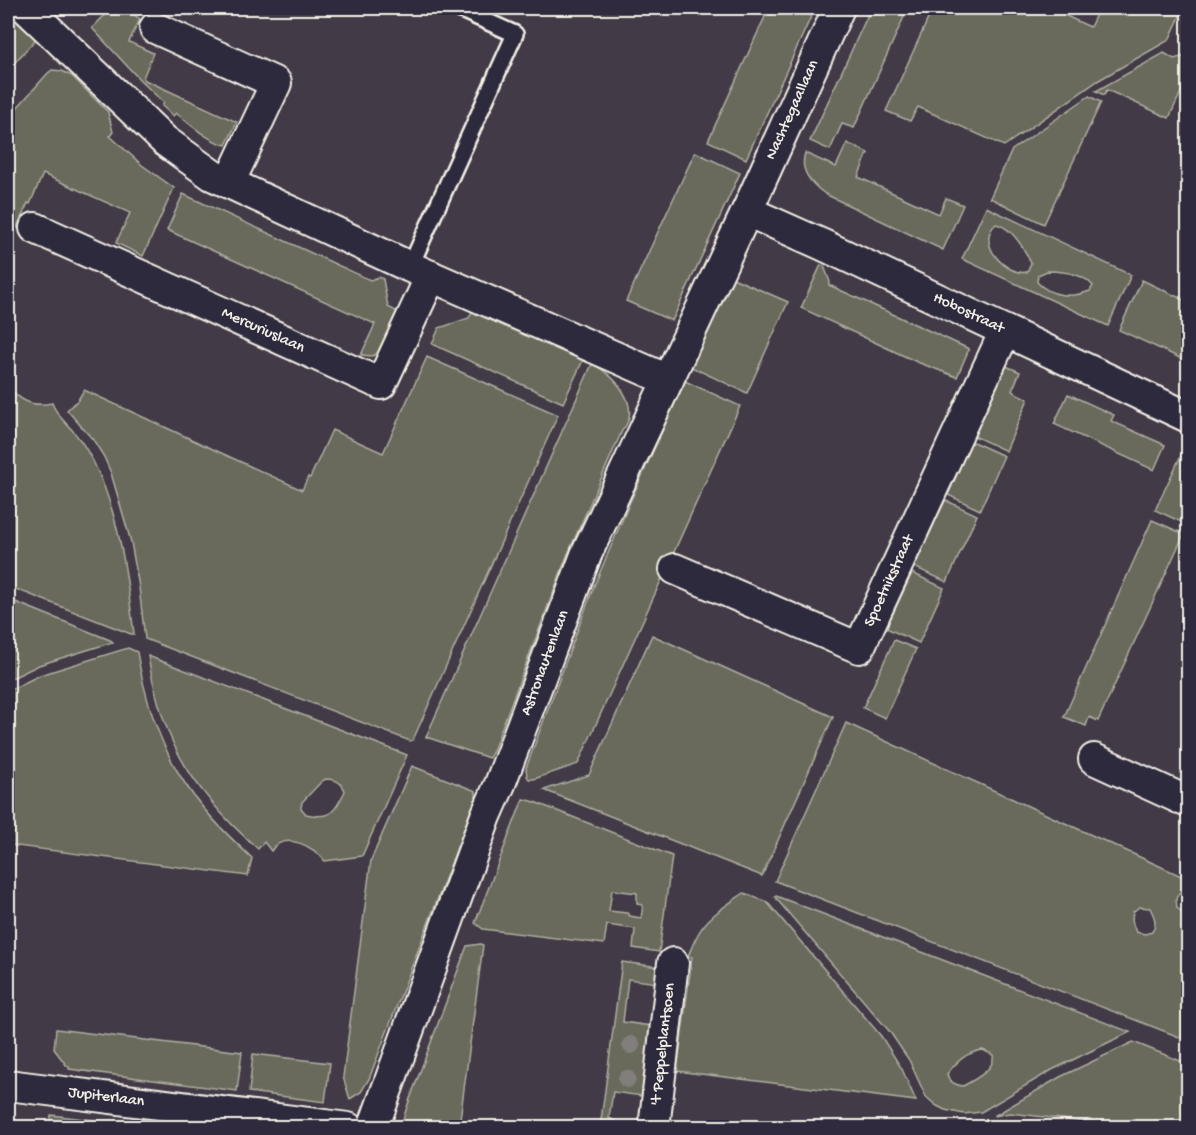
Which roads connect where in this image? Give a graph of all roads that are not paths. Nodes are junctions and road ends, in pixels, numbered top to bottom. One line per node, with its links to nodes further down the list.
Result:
1 (26, 8): 5 (street)
2 (457, 8): 8 (lane, Mercuriuslaan)
3 (838, 8): 6 (street, Nachtegaallaan)
4 (155, 28): 5 (street)
5 (229, 183): 8 (street)
6 (747, 211): 9 (street, Hobostraat); 10 (street, Astronautenlaan)
7 (35, 228): 8 (street, Mercuriuslaan)
8 (421, 271): 10 (street)
9 (1005, 331): 11 (street, Hobostraat); 12 (street, Spoetnikstraat)
10 (668, 380): 18 (street, Astronautenlaan)
11 (1188, 417)
12 (675, 569)
13 (1094, 759): 14 (street)
14 (1188, 801)
15 (673, 963): 19 (street, 't Peppelplantsoen)
16 (8, 1085): 17 (street, Jupiterlaan)
17 (348, 1128)
18 (373, 1128)
19 (654, 1128)

